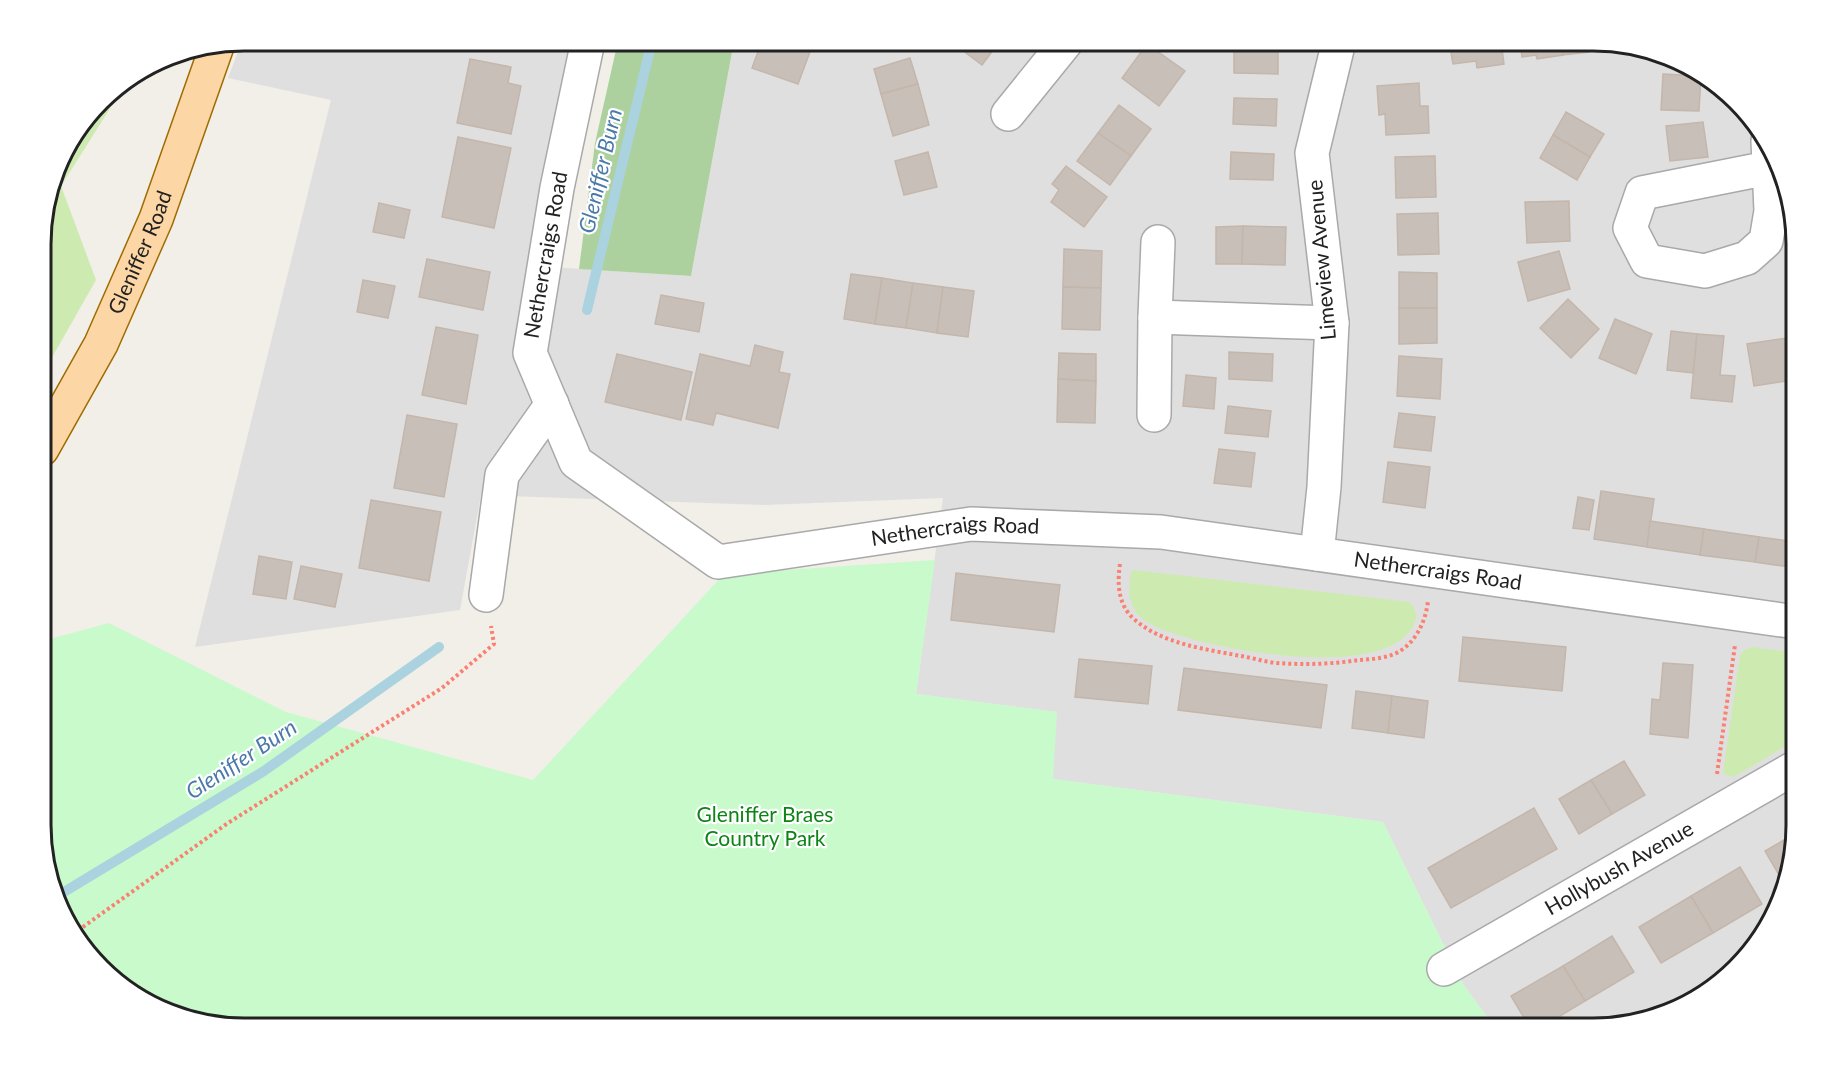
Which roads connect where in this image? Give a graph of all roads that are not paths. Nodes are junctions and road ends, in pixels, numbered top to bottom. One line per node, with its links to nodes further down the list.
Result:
1 (586, 51): 9 (street, Nethercraigs Road)
2 (1058, 51): 5 (street)
3 (1336, 51): 8 (street, Limeview Avenue)
4 (214, 54): 11 (main road, Gleniffer Road)
5 (1008, 114)
6 (1158, 242): 7 (street)
7 (1155, 317): 8 (street); 10 (street)
8 (1332, 323): 12 (street, Limeview Avenue)
9 (552, 404): 12 (street, Nethercraigs Road); 13 (street)
10 (1154, 415)
11 (51, 433)
12 (1317, 554): 14 (street, Nethercraigs Road)
13 (486, 595)
14 (1786, 621)
15 (1786, 773): 16 (street, Hollybush Avenue)
16 (1444, 969)

